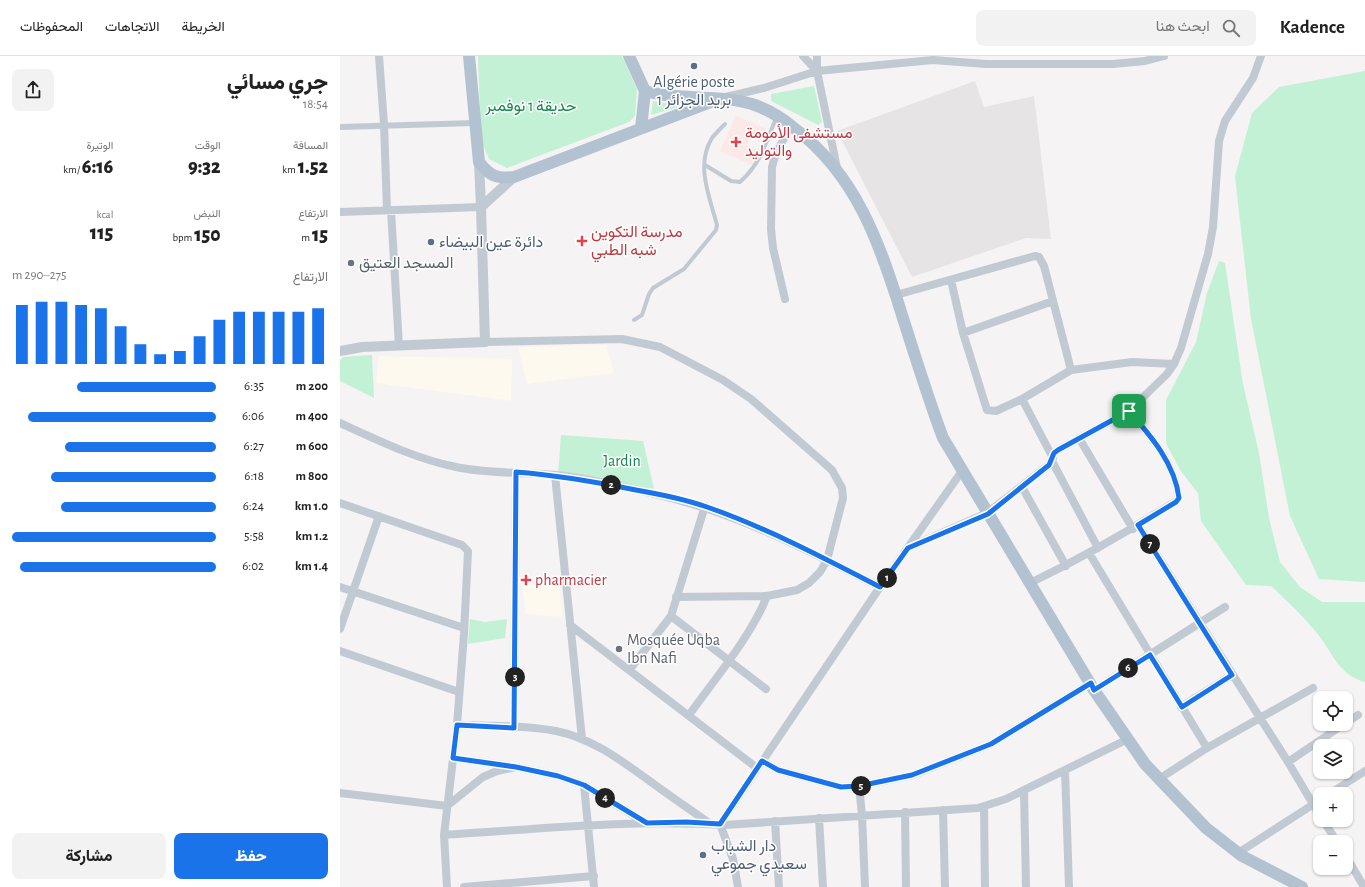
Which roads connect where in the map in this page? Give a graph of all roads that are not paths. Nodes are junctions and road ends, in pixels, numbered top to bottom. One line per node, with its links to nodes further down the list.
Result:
1 (379, 56): 15 (street)
2 (469, 56): 14 (main road)
3 (629, 56): 11 (main road)
4 (803, 56): 10 (street)
5 (817, 56): 10 (street)
6 (1164, 56): 8 (street)
7 (1261, 56): 36 (street)
8 (1145, 59): 9 (street)
9 (969, 60): 10 (street)
10 (817, 71): 12 (street); 22 (street)
11 (645, 91): 12 (main road); 19 (main road)
12 (718, 99): 13 (main road); 19 (main road)
13 (777, 116): 17 (main road); 21 (lane)
14 (475, 123): 15 (street); 20 (main road)
15 (384, 124): 18 (street); 25 (street)
16 (725, 124): 21 (lane)
17 (791, 125): 22 (main road); 29 (street)
18 (340, 127)
19 (641, 128): 23 (main road)
20 (479, 162): 23 (main road); 24 (street)
21 (705, 165): 31 (lane)
22 (837, 168): 28 (main road)
23 (514, 177): 24 (street)
24 (481, 207): 25 (street); 33 (street)
25 (389, 210): 26 (street); 34 (street)
26 (340, 212)
27 (951, 280): 28 (street); 30 (street); 32 (street)
28 (896, 295): 43 (main road)
29 (785, 299)
30 (1053, 301): 32 (street); 37 (street)
31 (634, 320)
32 (963, 333): 38 (street)
33 (485, 342): 34 (street); 55 (street)
34 (399, 346): 35 (street)
35 (340, 351)
36 (1174, 364): 37 (street); 39 (street)
37 (1071, 370): 38 (street)
38 (1022, 399): 42 (street)
39 (1129, 411): 41 (street); 51 (street)
40 (340, 423): 44 (street)
41 (1079, 438): 42 (street); 51 (street)
42 (1052, 460): 46 (street); 53 (street)
43 (962, 471): 49 (main road); 52 (street)
44 (516, 472): 45 (street); 84 (street)
45 (555, 475): 48 (street); 66 (street)
46 (1022, 487): 49 (street); 56 (street)
47 (340, 503): 50 (street)
48 (705, 506): 55 (street); 62 (street)
49 (988, 514): 52 (street); 57 (main road)
50 (379, 516): 60 (street); 67 (street)
51 (1135, 527): 53 (street); 65 (street)
52 (908, 548): 58 (street)
53 (1098, 548): 54 (street)
54 (1089, 553): 56 (street); 70 (street)
55 (827, 560): 58 (street); 61 (street)
56 (1066, 566): 57 (street)
57 (1030, 583): 74 (main road)
58 (880, 587): 91 (street)
59 (340, 588): 60 (street)
60 (352, 592): 67 (street); 68 (street)
61 (767, 596): 62 (street); 71 (street)
62 (676, 597): 64 (street)
63 (1225, 607): 65 (street)
64 (671, 616): 71 (street); 72 (street)
65 (1201, 622): 70 (street); 73 (street)
66 (570, 625): 72 (street); 86 (street)
67 (464, 628): 77 (street)
68 (340, 629)
69 (340, 651): 77 (street)
70 (1150, 655): 74 (street); 78 (street)
71 (728, 661): 76 (street); 79 (street)
72 (630, 669): 79 (street)
73 (1232, 675): 78 (street); 81 (street)
74 (1092, 686): 87 (main road); 97 (street)
75 (1313, 688): 81 (street)
76 (766, 689)
77 (459, 692): 83 (street)
78 (1182, 707): 88 (street)
79 (689, 715): 91 (street)
80 (1358, 715): 82 (street)
81 (1259, 718): 88 (street); 90 (street)
82 (1353, 718)
83 (457, 725): 84 (street); 89 (street)
84 (514, 728): 86 (street)
85 (1333, 731): 90 (street)
86 (582, 739): 111 (street)
87 (1128, 739): 93 (street); 95 (main road)
88 (1207, 748): 95 (street)
89 (453, 758): 92 (street); 103 (street)
90 (1288, 762): 101 (street)
91 (760, 765): 97 (street); 112 (street)
92 (516, 767): 96 (street); 103 (street)
93 (1065, 770): 99 (street); 129 (street)
94 (1365, 771): 98 (street)
95 (1159, 779): 115 (main road)
96 (584, 785): 110 (street); 113 (street)
97 (859, 786): 107 (street)
98 (1340, 787)
99 (1024, 791): 104 (street); 128 (street)
100 (340, 793): 103 (street)
101 (1313, 798)
102 (1313, 804): 115 (street)
103 (447, 806): 114 (street)
104 (984, 806): 105 (street); 127 (street)
105 (943, 810): 106 (street); 126 (street)
106 (905, 812): 107 (street); 125 (street)
107 (862, 815): 108 (street); 124 (street)
108 (819, 818): 109 (street); 123 (street)
109 (775, 821): 112 (street); 122 (street)
110 (647, 823): 111 (street); 113 (street)
111 (710, 824): 112 (street)
112 (720, 824): 121 (street)
113 (589, 825): 114 (street); 117 (street)
114 (444, 835): 118 (street)
115 (1238, 853): 130 (main road)
116 (1353, 868): 131 (street)
117 (594, 876): 119 (street); 120 (street)
118 (447, 887)
119 (464, 887)
120 (594, 887)
121 (738, 887)
122 (778, 887)
123 (823, 887)
124 (865, 887)
125 (906, 887)
126 (945, 887)
127 (985, 887)
128 (1026, 887)
129 (1069, 887)
130 (1302, 887)
131 (1364, 887)

